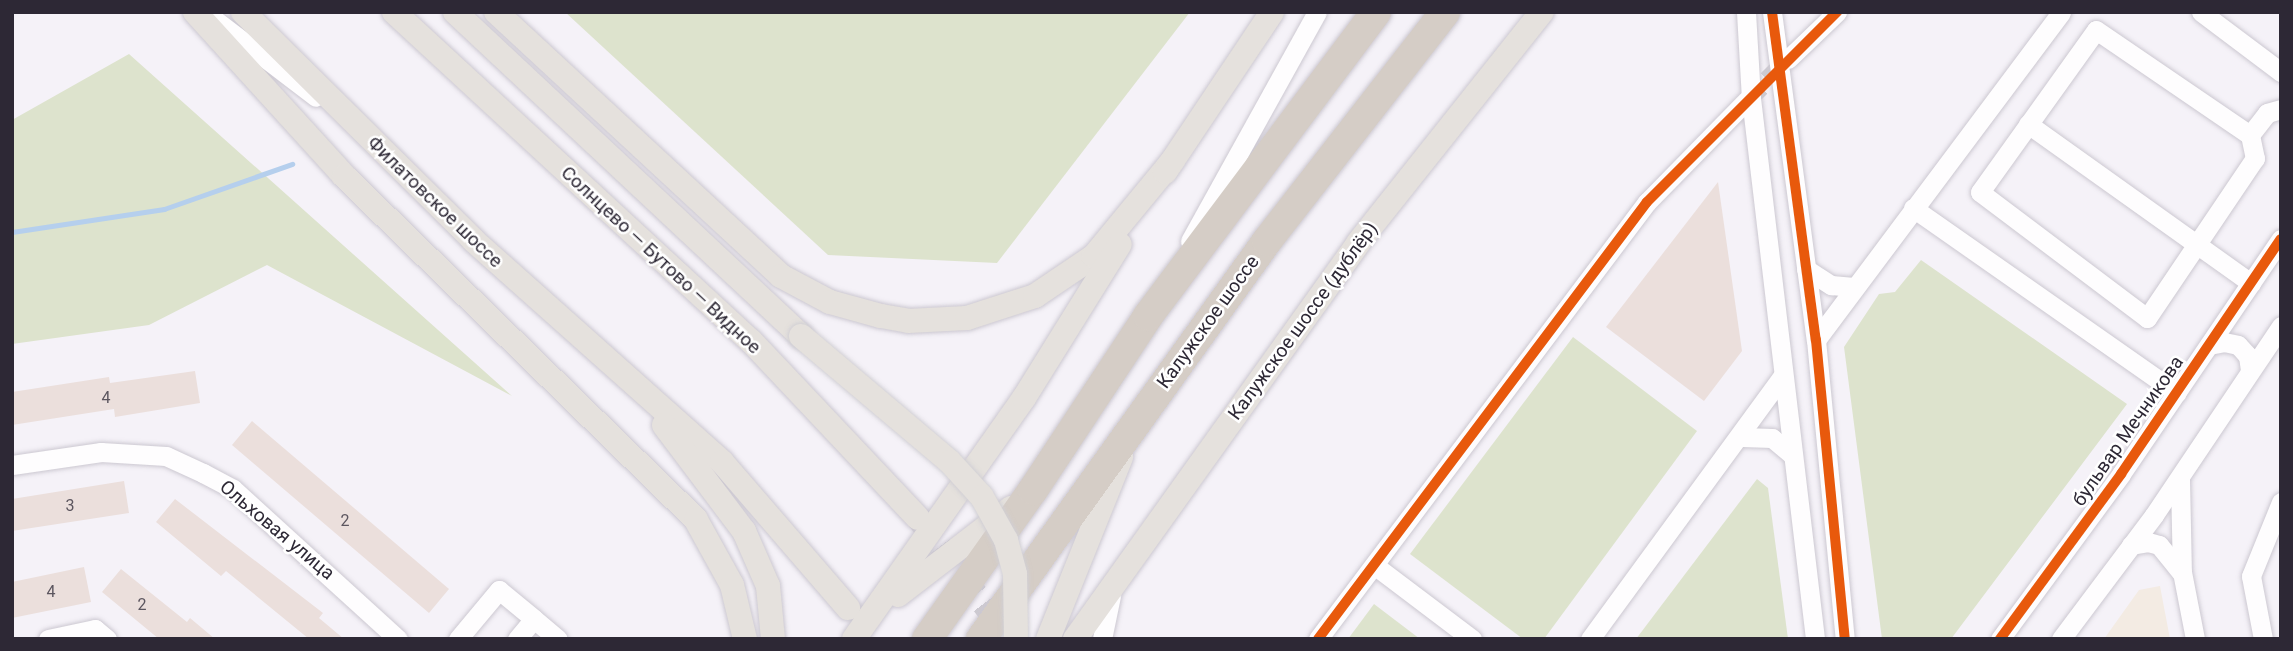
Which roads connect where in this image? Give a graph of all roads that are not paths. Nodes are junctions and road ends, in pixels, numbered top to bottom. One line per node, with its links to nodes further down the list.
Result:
1 (195, 12): 60 (main road)
2 (205, 12): 22 (street)
3 (243, 12): 22 (main road, Филатовское шоссе)
4 (394, 12): 46 (main road, Солнцево — Бутово — Видное)
5 (455, 12): 65 (main road, bridge)
6 (496, 12): 24 (main road)
7 (1272, 12): 24 (main road)
8 (1317, 12): 31 (street)
9 (1376, 12): 31 (highway)
10 (1445, 12): 39 (highway, Калужское шоссе)
11 (1542, 12): 50 (main road, Калужское шоссе (дублёр))
12 (1746, 12): 36 (street)
13 (1772, 12): 28 (street)
14 (1837, 12): 17 (street)
15 (2060, 12): 25 (street)
16 (2200, 12): 18 (street)
17 (1788, 59)
18 (2281, 72)
19 (1747, 100): 48 (street)
20 (2281, 109): 23 (street)
21 (2028, 124): 23 (street); 27 (street); 27 (street)
22 (358, 129): 37 (main road, Филатовское шоссе)
23 (2250, 135): 27 (street)
24 (1173, 160): 52 (main road)
25 (1913, 208): 30 (street); 38 (street)
26 (2281, 239): 29 (street, бульвар Мечникова)
27 (2195, 247): 29 (street)
28 (1806, 270): 30 (street); 33 (street)
29 (2251, 283): 34 (street, бульвар Мечникова)
30 (1854, 286): 33 (street)
31 (1148, 316): 44 (highway)
32 (2281, 326): 35 (street)
33 (1816, 340): 73 (street)
34 (2209, 345): 35 (street); 38 (street, бульвар Мечникова)
35 (2250, 371): 43 (street)
36 (1783, 376): 40 (street); 41 (street)
37 (634, 386): 51 (main road); 61 (main road)
38 (2177, 393): 74 (street, бульвар Мечникова)
39 (1136, 419): 64 (highway, Калужское шоссе); 66 (main road)
40 (1742, 438): 41 (street); 71 (street)
41 (1791, 454): 72 (street)
42 (12, 465): 56 (street, Ольховая улица)
43 (2181, 475): 47 (street); 49 (street)
44 (1034, 490): 52 (main road); 63 (highway)
45 (2281, 502): 77 (street)
46 (918, 519)
47 (2132, 545): 49 (street); 75 (street)
48 (1374, 565): 69 (street); 70 (street)
49 (2182, 572): 76 (street)
50 (1116, 582): 67 (main road, Калужское шоссе (дублёр)); 68 (street)
51 (848, 608)
52 (873, 617): 62 (main road)
53 (534, 619): 57 (street); 58 (street); 59 (street)
54 (48, 639): 55 (street)
55 (107, 639)
56 (398, 639)
57 (458, 639)
58 (517, 639)
59 (558, 639)
60 (745, 639)
61 (773, 639)
62 (854, 639)
63 (927, 639)
64 (981, 639)
65 (1016, 639)
66 (1048, 639)
67 (1075, 639)
68 (1102, 639)
69 (1318, 639)
70 (1472, 639)
71 (1590, 639)
72 (1815, 639)
73 (1845, 639)
74 (2000, 639)
75 (2061, 639)
76 (2195, 639)
77 (2263, 639)

